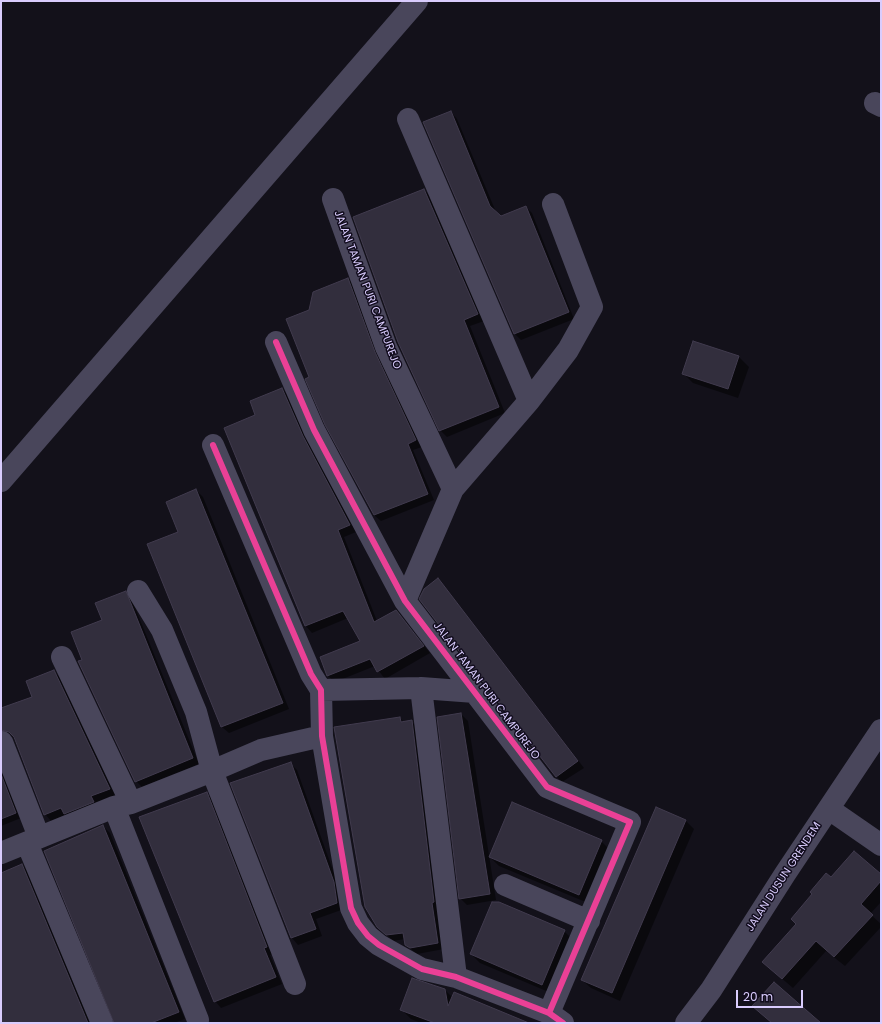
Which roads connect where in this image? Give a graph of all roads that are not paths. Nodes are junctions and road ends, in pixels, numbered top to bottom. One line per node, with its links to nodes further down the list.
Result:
1 (416, 1): 8 (street)
2 (408, 119): 6 (street)
3 (333, 199): 9 (street, JALAN TAMAN PURI CAMPUREJO)
4 (553, 204): 6 (street)
5 (276, 342): 11 (street, JALAN TAMAN PURI CAMPUREJO)
6 (529, 401): 9 (street)
7 (214, 445): 14 (street)
8 (1, 481)
9 (453, 489): 11 (street)
10 (138, 591): 19 (street)
11 (405, 601): 15 (street, JALAN TAMAN PURI CAMPUREJO)
12 (62, 657): 20 (street)
13 (421, 688): 14 (street, JALAN TAMAN PURI CAMPUREJO); 15 (street, JALAN TAMAN PURI CAMPUREJO); 27 (street)
14 (321, 690): 17 (street, JALAN TAMAN PURI CAMPUREJO)
15 (475, 692): 26 (street, JALAN TAMAN PURI CAMPUREJO)
16 (881, 730): 21 (street, JALAN DUSUN GRENDEM)
17 (322, 736): 19 (street); 27 (street, JALAN TAMAN PURI CAMPUREJO)
18 (2, 742): 22 (street)
19 (212, 771): 20 (street); 28 (street)
20 (122, 805): 22 (street); 30 (street)
21 (829, 809): 23 (street); 32 (street, JALAN DUSUN GRENDEM)
22 (33, 840): 24 (street); 31 (street)
23 (881, 845)
24 (1, 853)
25 (506, 885): 26 (street)
26 (589, 921): 29 (street, JALAN TAMAN PURI CAMPUREJO)
27 (456, 977): 29 (street, JALAN TAMAN PURI CAMPUREJO)
28 (295, 984)
29 (556, 1018)
30 (198, 1020)
31 (102, 1023)
32 (686, 1023)

